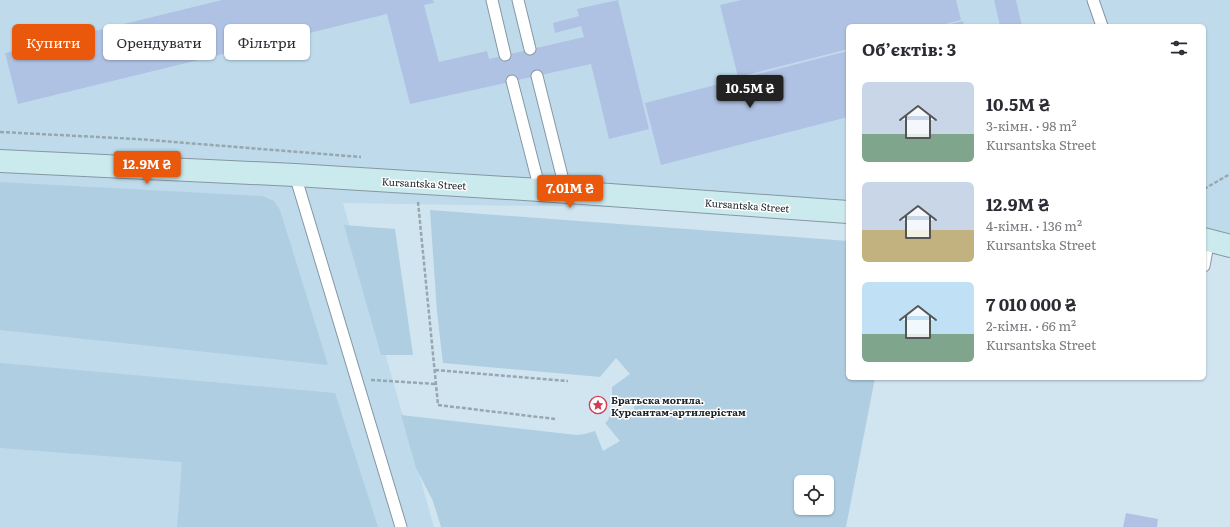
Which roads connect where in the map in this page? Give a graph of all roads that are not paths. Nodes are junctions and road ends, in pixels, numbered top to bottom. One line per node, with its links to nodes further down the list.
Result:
1 (492, 0): 6 (lane)
2 (518, 0): 5 (lane)
3 (1093, 0): 4 (lane)
4 (1101, 24)
5 (530, 49)
6 (505, 55)
7 (537, 76): 12 (lane)
8 (512, 82): 11 (lane)
9 (0, 161): 10 (street, Kursantska Street)
10 (295, 175): 11 (street, Kursantska Street); 16 (lane)
11 (540, 190): 12 (street, Kursantska Street)
12 (566, 192): 13 (street, Kursantska Street)
13 (846, 212)
14 (1207, 239): 15 (street)
15 (1230, 246)
16 (401, 527)

